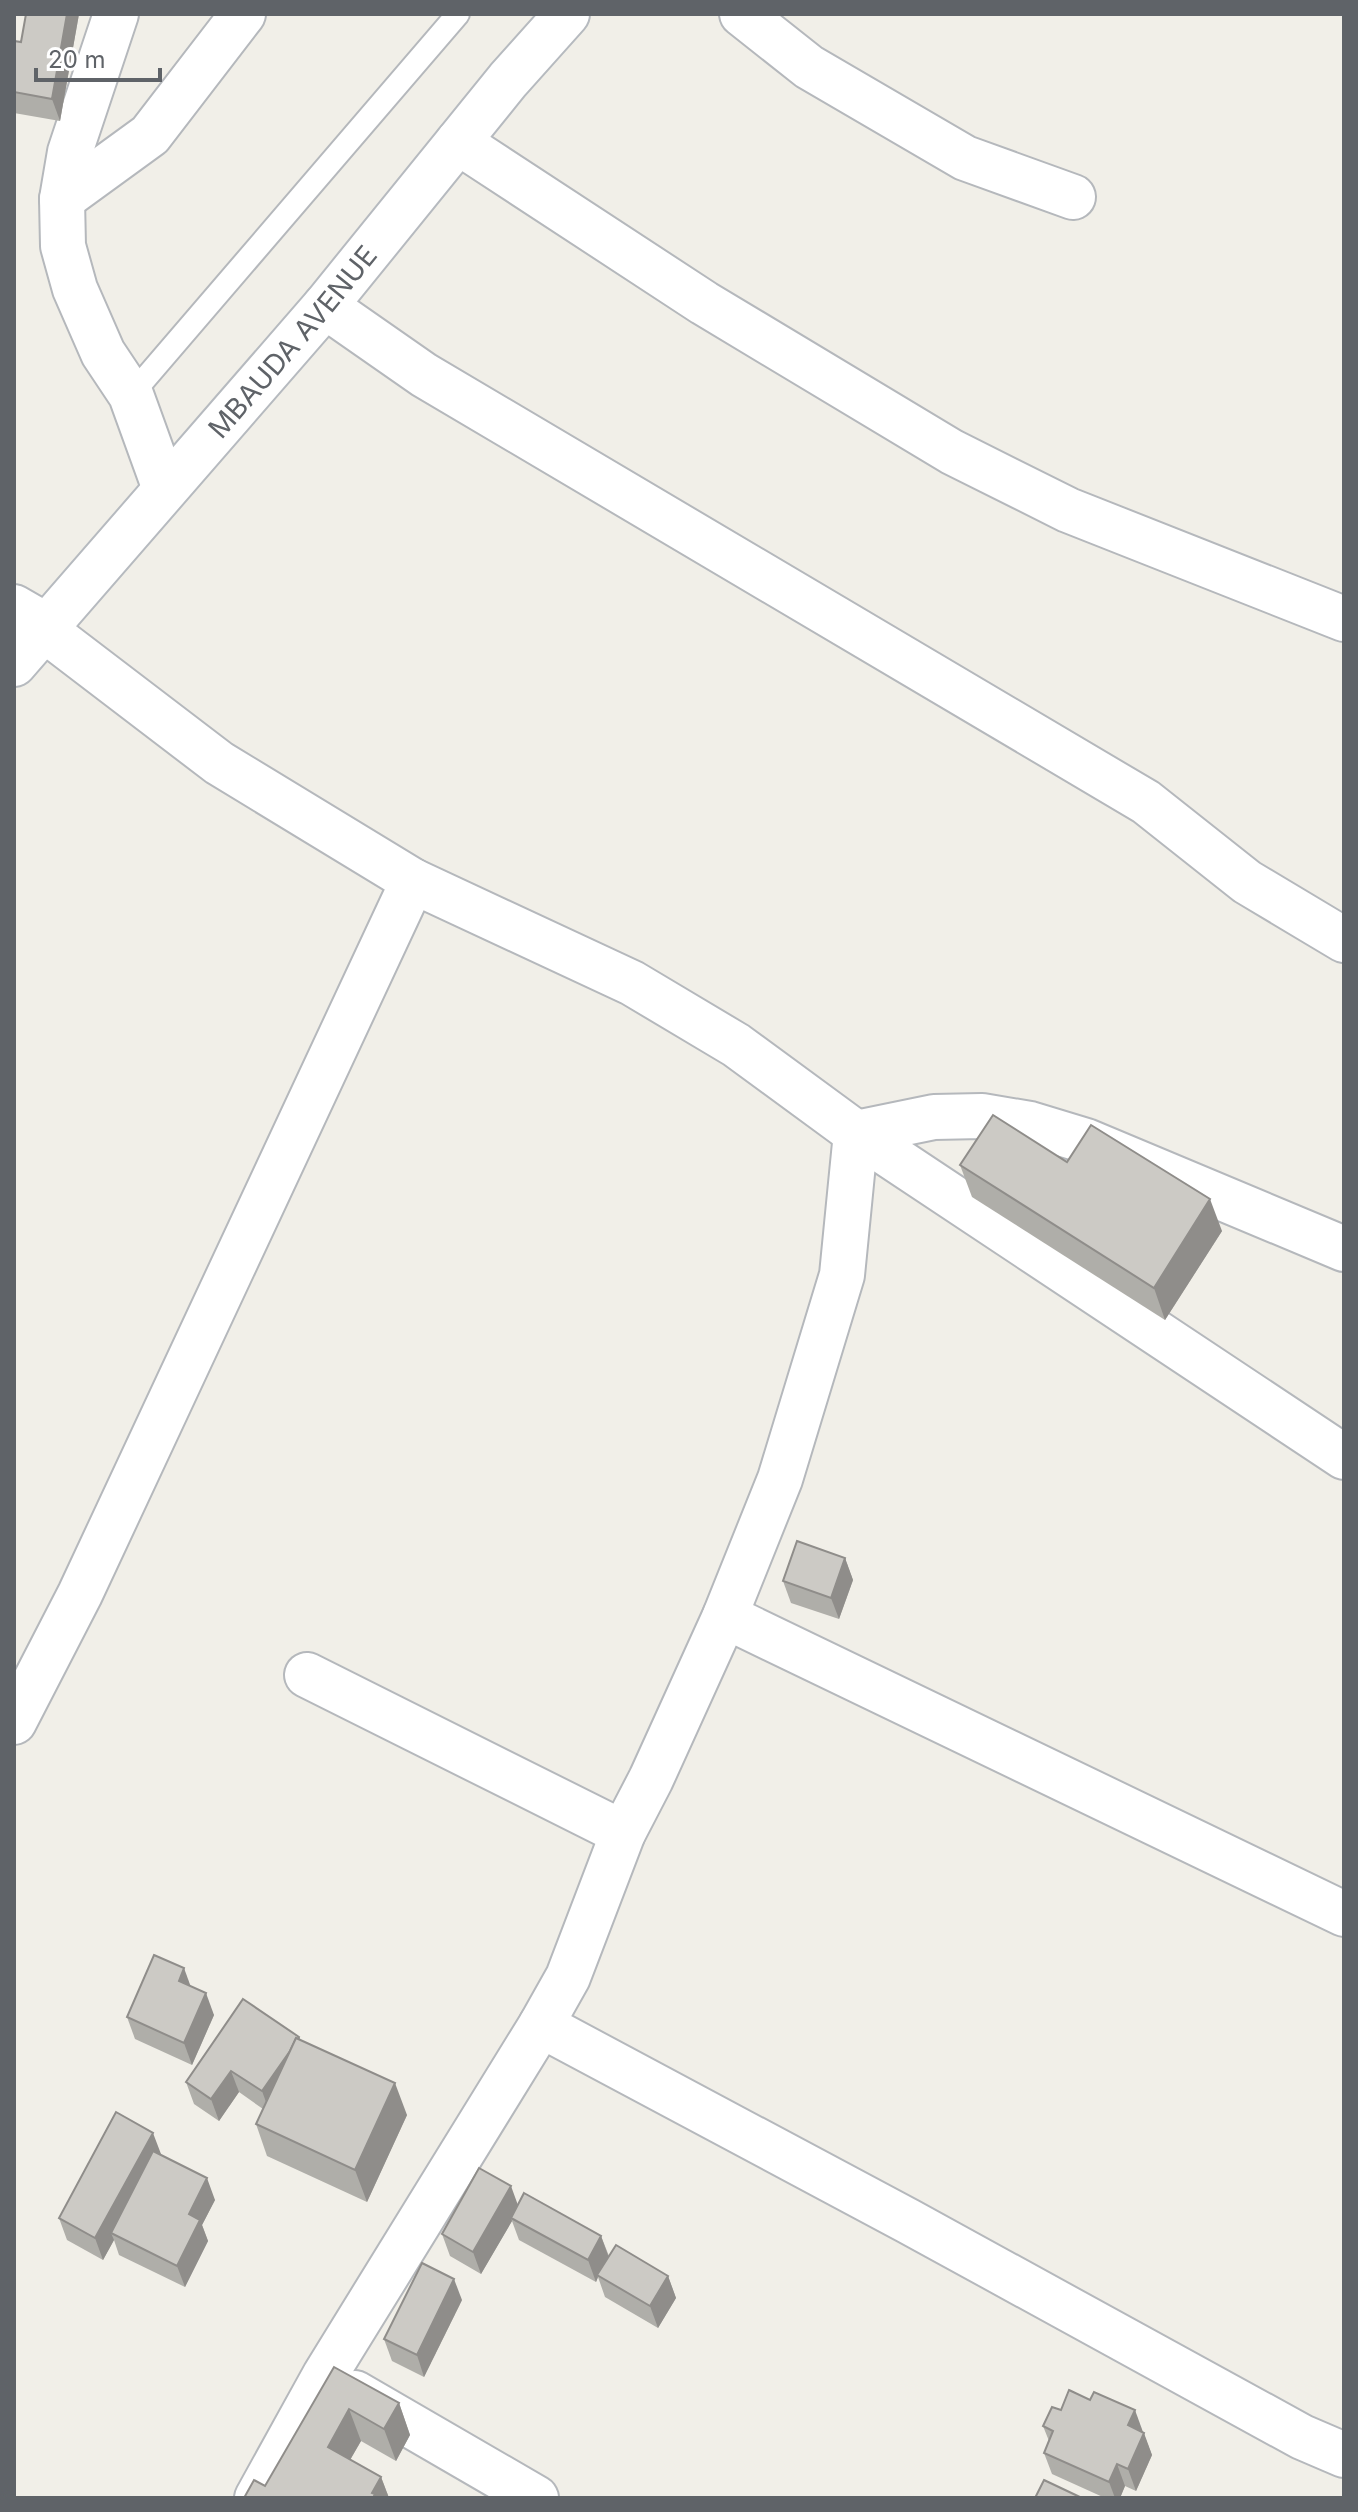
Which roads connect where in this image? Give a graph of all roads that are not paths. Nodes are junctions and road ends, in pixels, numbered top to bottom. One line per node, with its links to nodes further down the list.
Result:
1 (116, 14): 8 (street)
2 (243, 14): 8 (street)
3 (458, 14): 10 (lane)
4 (567, 14): 6 (street, MBAUDA AVENUE)
5 (742, 14): 7 (street)
6 (458, 142): 9 (street, MBAUDA AVENUE); 13 (street)
7 (1073, 197)
8 (62, 199): 10 (street)
9 (325, 306): 11 (street, MBAUDA AVENUE); 16 (street)
10 (131, 395): 11 (street)
11 (165, 489): 12 (street, MBAUDA AVENUE)
12 (31, 616): 14 (street, MBAUDA AVENUE); 15 (street)
13 (1344, 619)
14 (14, 664)
15 (413, 881): 17 (street); 22 (street)
16 (1344, 940)
17 (856, 1133): 18 (street); 19 (street); 20 (street)
18 (1344, 1249)
19 (1344, 1457)
20 (725, 1616): 23 (street); 24 (street)
21 (307, 1675): 23 (street)
22 (14, 1722)
23 (623, 1833): 25 (street)
24 (1344, 1914)
25 (541, 2025): 26 (street); 27 (street)
26 (325, 2375): 28 (street); 29 (street)
27 (1344, 2455)
28 (257, 2498)
29 (536, 2498)

